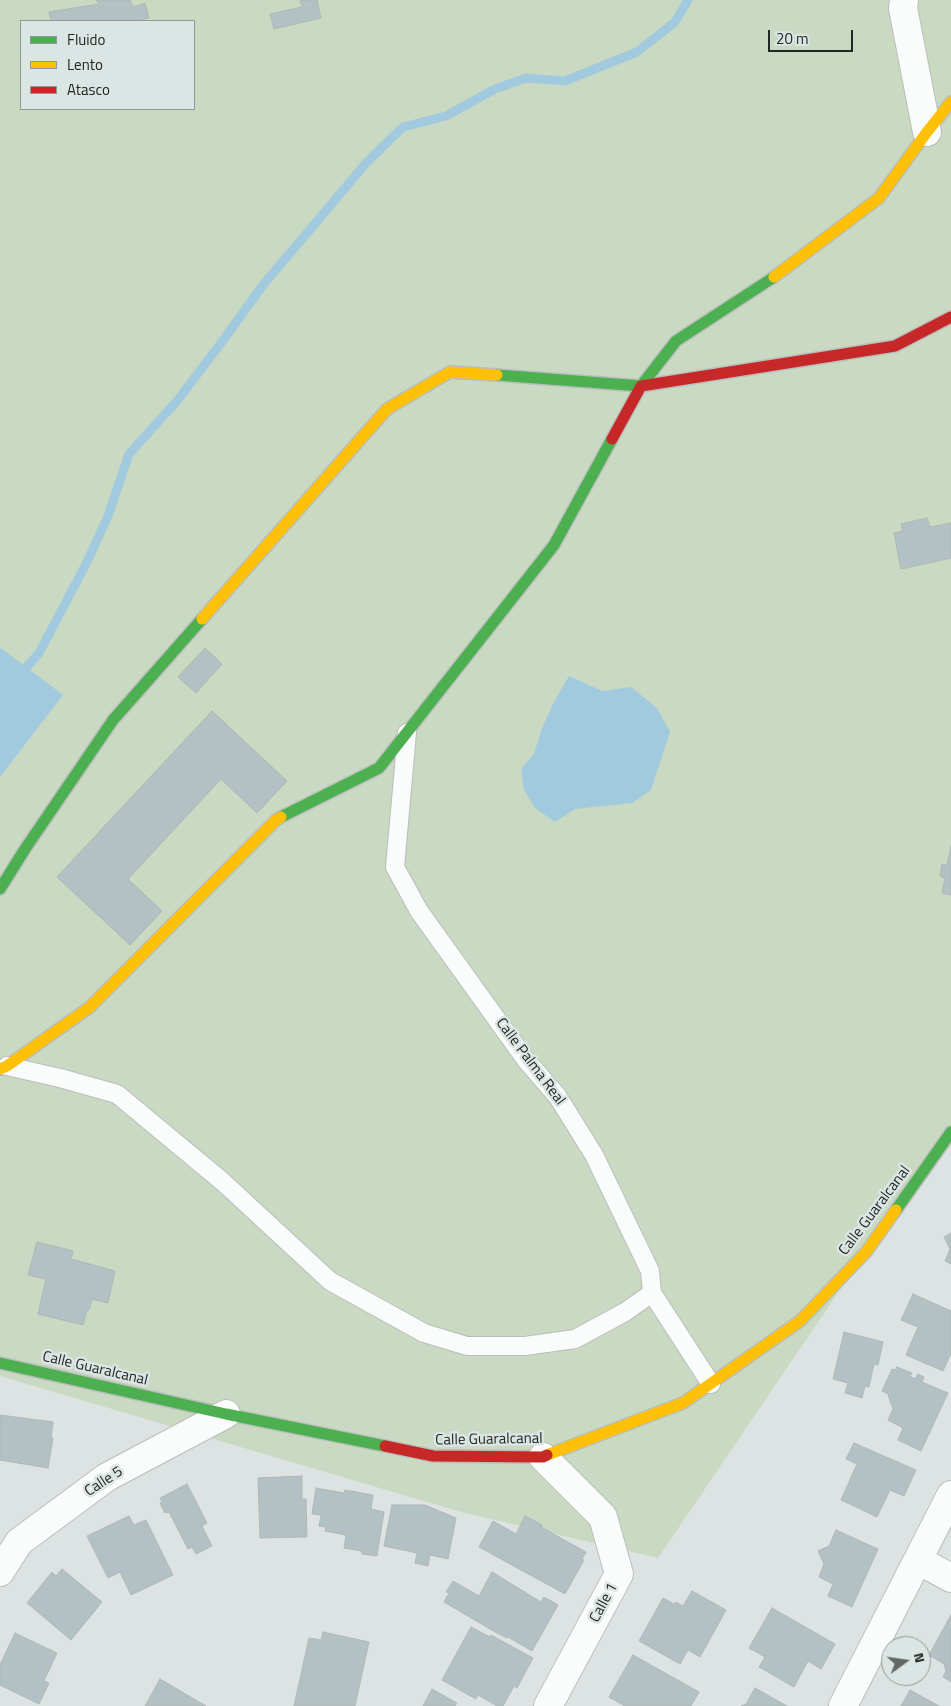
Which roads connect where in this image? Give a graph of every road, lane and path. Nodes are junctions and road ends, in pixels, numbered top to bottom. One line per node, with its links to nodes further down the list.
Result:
1 (904, 0): 3 (street)
2 (951, 102): 3 (street)
3 (927, 132): 5 (street)
4 (951, 317): 5 (street)
5 (641, 386): 6 (street); 7 (street)
6 (407, 732): 8 (street); 10 (lane, Calle Palma Real)
7 (0, 889)
8 (4, 1067): 10 (lane)
9 (951, 1132): 12 (street, Calle Guaralcanal)
10 (652, 1293): 12 (lane, Calle Palma Real)
11 (0, 1363): 13 (street, Calle Guaralcanal)
12 (711, 1384): 14 (street, Calle Guaralcanal)
13 (226, 1414): 14 (street, Calle Guaralcanal); 17 (street, Calle 5)
14 (543, 1457): 19 (street, Calle 1)
15 (951, 1495): 16 (street)
16 (918, 1560): 18 (street); 20 (street)
17 (0, 1572)
18 (951, 1578)
19 (548, 1706)
20 (842, 1706)

